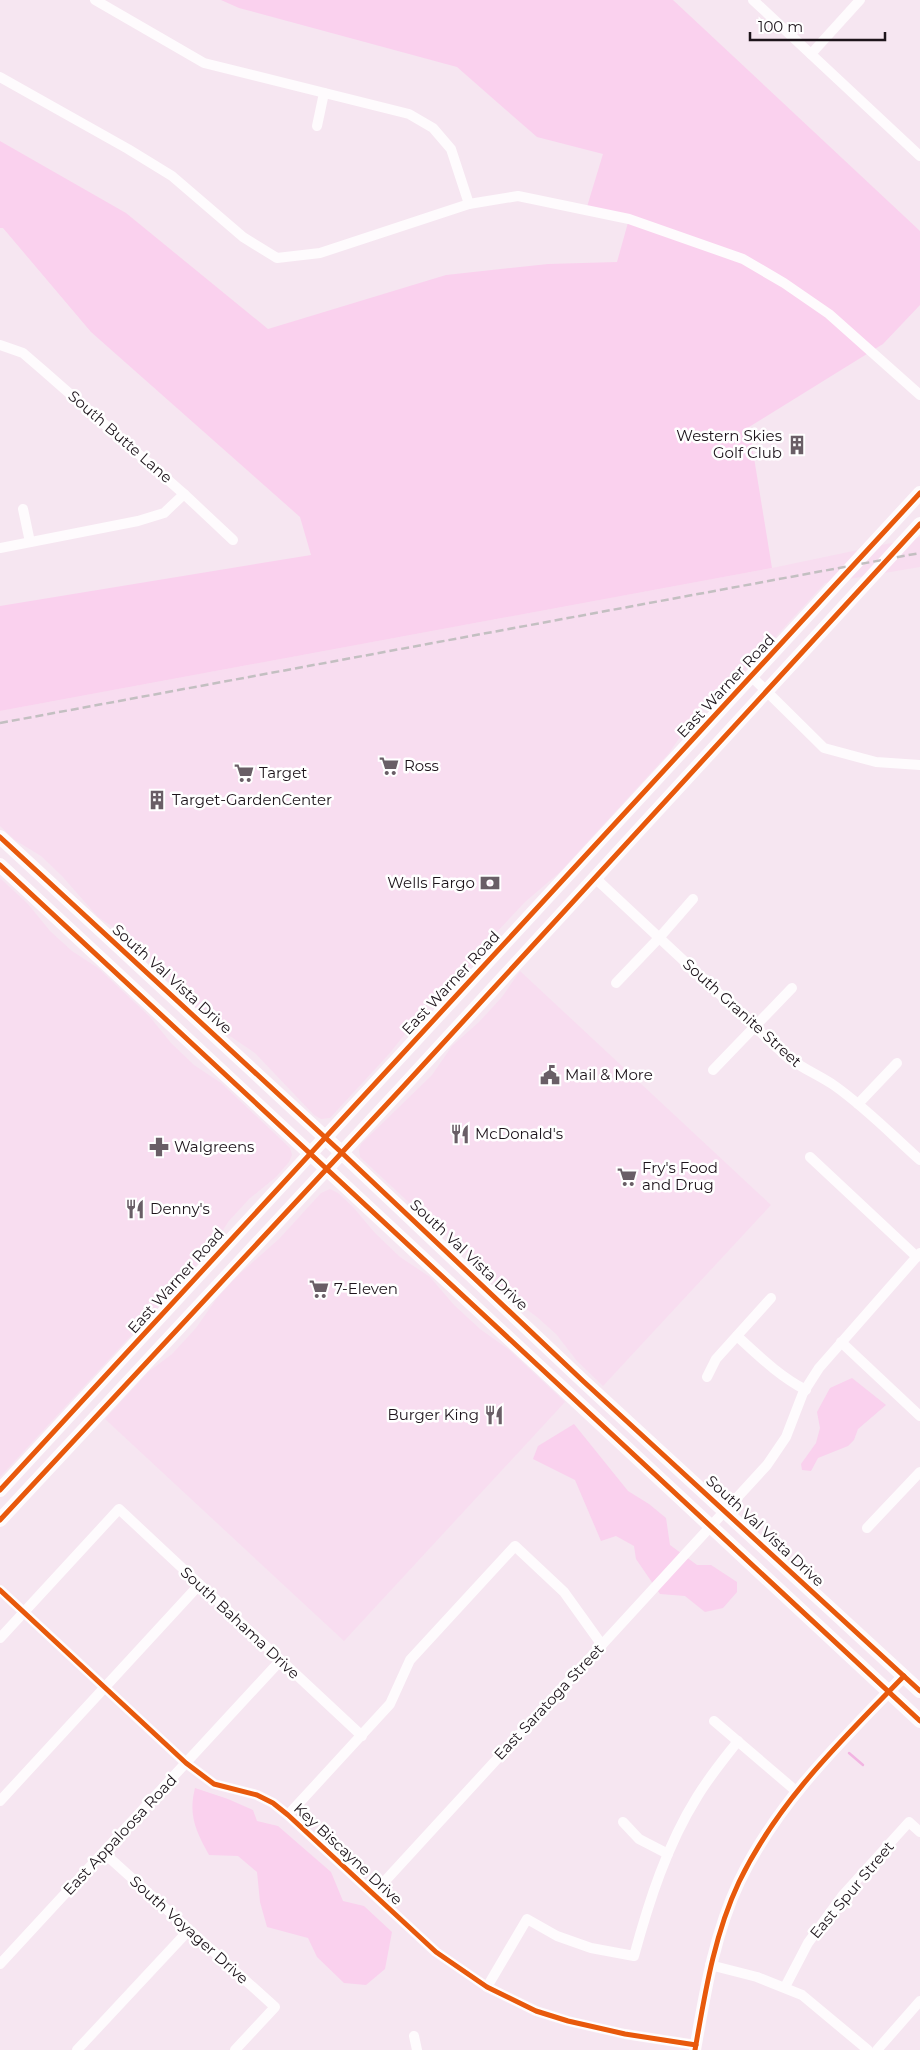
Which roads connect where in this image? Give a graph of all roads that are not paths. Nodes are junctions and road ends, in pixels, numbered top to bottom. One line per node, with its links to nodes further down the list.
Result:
1 (95, 0): 6 (street)
2 (753, 0): 4 (street)
3 (860, 0): 4 (street)
4 (810, 54): 8 (street)
5 (0, 77): 9 (street)
6 (324, 93): 7 (street); 9 (street)
7 (317, 126)
8 (920, 156)
9 (469, 204): 11 (street)
10 (0, 345): 13 (street, South Butte Lane)
11 (920, 395)
12 (920, 493): 19 (main road, East Warner Road)
13 (184, 494): 16 (street, South Butte Lane); 17 (street)
14 (22, 509): 17 (street)
15 (920, 524): 20 (main road)
16 (234, 540)
17 (30, 542): 18 (street)
18 (0, 548)
19 (751, 676): 20 (street); 21 (main road, East Warner Road)
20 (766, 690): 22 (main road); 23 (street)
21 (688, 745): 22 (main road); 24 (main road, East Warner Road)
22 (703, 759): 27 (main road)
23 (920, 765)
24 (632, 806): 27 (main road); 32 (main road, East Warner Road)
25 (0, 837): 29 (main road, South Val Vista Drive)
26 (0, 866): 31 (main road)
27 (594, 877): 30 (street, South Granite Street); 33 (main road)
28 (693, 900): 30 (street)
29 (106, 937): 31 (main road); 40 (main road, South Val Vista Drive)
30 (659, 938): 34 (street); 36 (street, South Granite Street)
31 (93, 952): 42 (main road)
32 (488, 961): 33 (main road); 40 (main road, East Warner Road)
33 (505, 975): 41 (main road)
34 (616, 983)
35 (792, 988): 36 (street)
36 (754, 1027): 38 (street); 39 (street, South Granite Street)
37 (898, 1063): 39 (street)
38 (713, 1070)
39 (858, 1104): 44 (street, South Granite Street)
40 (325, 1137): 41 (main road, South Val Vista Drive); 42 (main road, East Warner Road)
41 (342, 1152): 45 (main road); 50 (main road, South Val Vista Drive)
42 (309, 1154): 45 (main road); 47 (main road, East Warner Road)
43 (810, 1157): 46 (street)
44 (920, 1160)
45 (326, 1170): 49 (main road); 51 (main road)
46 (918, 1255): 53 (street, East Saratoga Street)
47 (181, 1294): 49 (main road); 55 (main road, East Warner Road)
48 (771, 1298): 52 (street)
49 (196, 1308): 57 (main road)
50 (513, 1314): 51 (main road); 61 (main road, South Val Vista Drive)
51 (498, 1329): 63 (main road)
52 (737, 1336): 54 (street); 56 (street)
53 (841, 1342): 56 (street, East Saratoga Street); 58 (street)
54 (708, 1377)
55 (98, 1385): 57 (main road); 60 (main road, East Warner Road)
56 (806, 1390): 61 (street, East Saratoga Street)
57 (112, 1398): 62 (main road)
58 (920, 1416)
59 (920, 1472): 64 (street)
60 (0, 1490)
61 (725, 1512): 63 (street, East Saratoga Street); 71 (main road, South Val Vista Drive)
62 (0, 1520)
63 (711, 1527): 69 (street, East Saratoga Street); 74 (main road)
64 (867, 1528)
65 (199, 1585): 67 (street, South Bahama Drive); 70 (street, South Bahama Drive); 72 (street)
66 (0, 1590): 67 (street, Key Biscayne Drive)
67 (24, 1612): 68 (street); 72 (street, Key Biscayne Drive)
68 (0, 1638)
69 (602, 1645): 77 (street); 87 (street, East Saratoga Street)
70 (280, 1661): 77 (street, South Bahama Drive); 79 (street, East Appaloosa Road)
71 (904, 1676): 73 (main road, South Val Vista Drive); 74 (street)
72 (105, 1688): 79 (street, Key Biscayne Drive); 81 (street)
73 (920, 1691)
74 (889, 1692): 76 (main road); 80 (street)
75 (714, 1721): 78 (street)
76 (920, 1721)
77 (362, 1736): 82 (street)
78 (738, 1741): 80 (street); 86 (street)
79 (186, 1763): 82 (street, Key Biscayne Drive); 85 (street, East Appaloosa Road)
80 (796, 1791): 90 (street)
81 (0, 1801)
82 (288, 1815): 87 (street, Key Biscayne Drive)
83 (623, 1822): 86 (street)
84 (920, 1832): 92 (street, East Spur Street)
85 (104, 1853): 88 (street, South Voyager Drive); 89 (street, East Appaloosa Road)
86 (668, 1854): 91 (street)
87 (374, 1893): 91 (street, Key Biscayne Drive)
88 (189, 1930): 96 (street); 97 (street, South Voyager Drive)
89 (0, 1964)
90 (710, 1965): 92 (street); 95 (street)
91 (487, 1987): 95 (street, Key Biscayne Drive)
92 (785, 1987): 99 (street)
93 (920, 2001): 100 (street)
94 (414, 2036): 98 (street)
95 (695, 2048)
96 (77, 2050)
97 (235, 2050)
98 (417, 2050)
99 (868, 2050)
100 (877, 2050)

